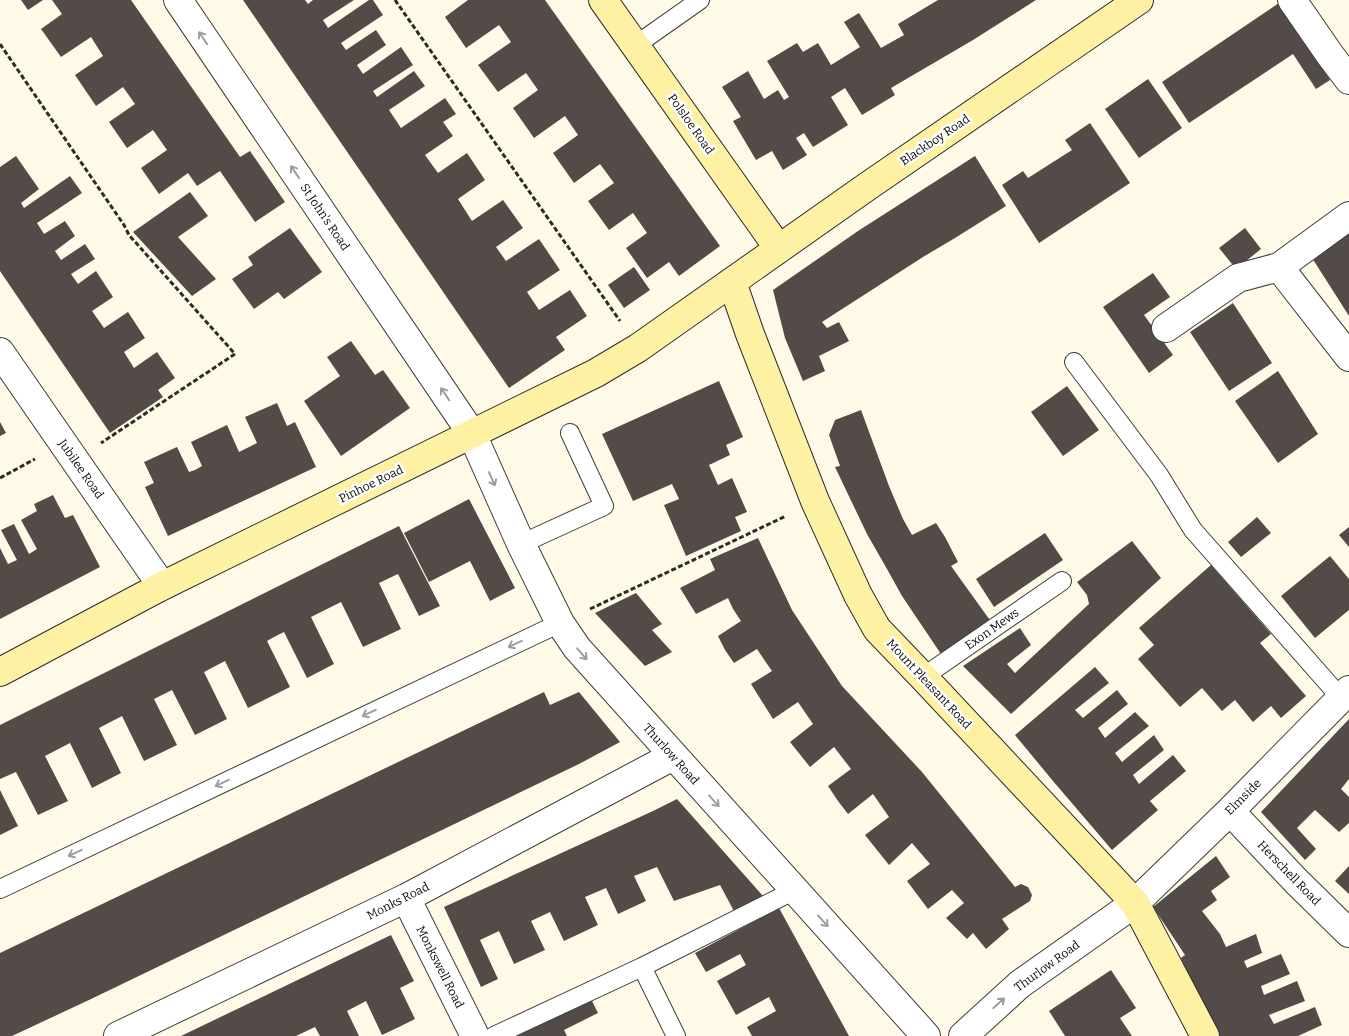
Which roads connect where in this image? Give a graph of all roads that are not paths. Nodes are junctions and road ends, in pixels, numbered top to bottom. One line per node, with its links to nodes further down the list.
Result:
1 (178, 0): 17 (street, St John's Road, one-way to 1)
2 (603, 0): 6 (main road, Polsloe Road)
3 (700, 0): 6 (lane)
4 (1139, 0): 9 (main road, Blackboy Road)
5 (1292, 0): 7 (street)
6 (636, 45): 9 (main road, Polsloe Road)
7 (1349, 80)
8 (1349, 216): 10 (street)
9 (779, 248): 11 (main road, Blackboy Road)
10 (1278, 266): 12 (street); 14 (street)
11 (732, 282): 17 (main road, Pinhoe Road); 23 (main road, Mount Pleasant Road)
12 (1166, 328)
13 (0, 352): 20 (street, Jubilee Road)
14 (1349, 357)
15 (1074, 362): 24 (lane)
16 (570, 433): 18 (lane)
17 (472, 434): 18 (street, Thurlow Road, one-way to 18); 20 (main road, Pinhoe Road)
18 (521, 544): 21 (street, Thurlow Road)
19 (1062, 581): 23 (lane, Exon Mews)
20 (162, 586): 22 (main road, Pinhoe Road)
21 (560, 623): 25 (street, Thurlow Road, one-way to 25); 27 (lane, one-way to 27)
22 (0, 672)
23 (923, 677): 30 (main road, Mount Pleasant Road)
24 (1345, 694): 26 (street, Elmside)
25 (673, 756): 28 (street, Thurlow Road, one-way to 28); 29 (street, Monks Road)
26 (1230, 811): 30 (street, Elmside); 31 (street, Herschell Road)
27 (0, 889)
28 (795, 890): 32 (lane); 37 (street, Thurlow Road, one-way to 37)
29 (406, 898): 33 (street, Monks Road); 34 (street, Monkswell Road)
30 (1135, 903): 38 (street, Thurlow Road, one-way to 30); 39 (main road, Mount Pleasant Road)
31 (1349, 934)
32 (642, 967): 35 (lane); 36 (lane)
33 (118, 1036)
34 (474, 1036)
35 (494, 1036)
36 (676, 1036)
37 (926, 1036)
38 (964, 1036)
39 (1205, 1036)

